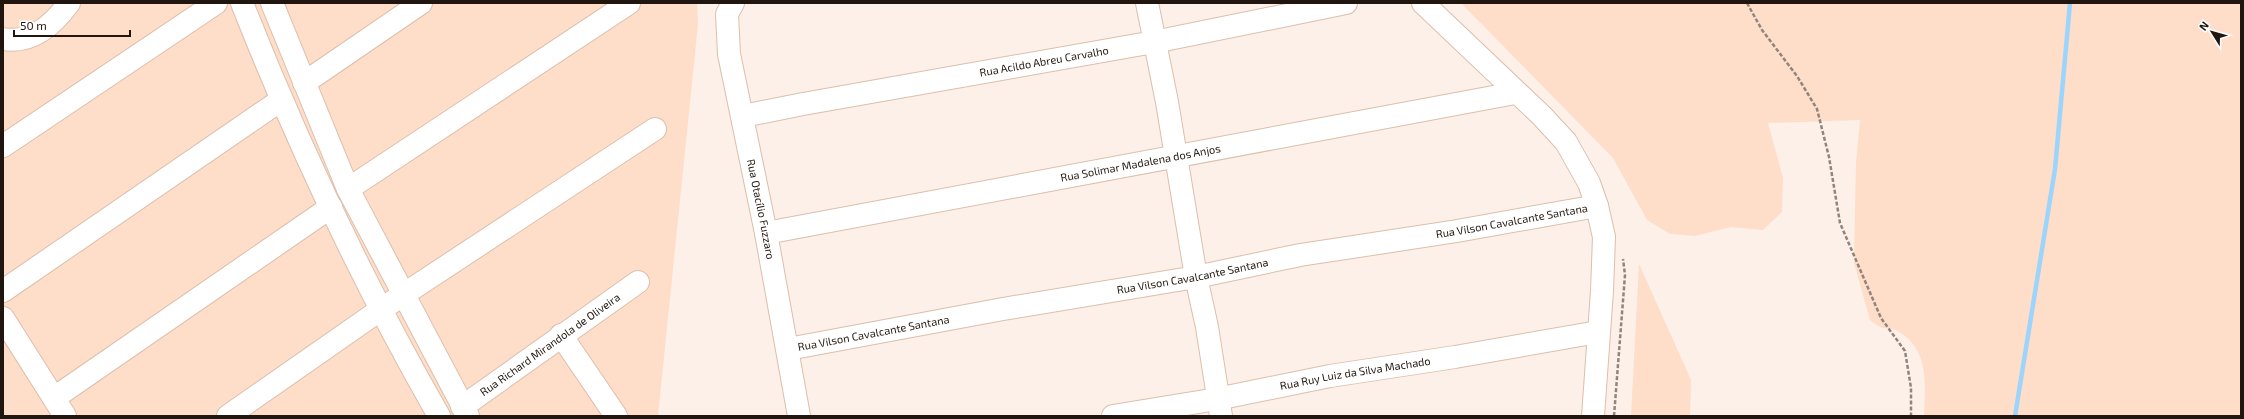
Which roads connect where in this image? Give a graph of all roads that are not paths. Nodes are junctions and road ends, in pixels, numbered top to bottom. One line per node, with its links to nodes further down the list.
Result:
1 (69, 3): 11 (street)
2 (216, 3): 18 (street)
3 (242, 3): 15 (street)
4 (272, 3): 13 (street)
5 (421, 3): 13 (street)
6 (629, 3): 20 (street)
7 (733, 3): 16 (street, Rua Otacílio Fuzzaro)
8 (1147, 3): 12 (street)
9 (1346, 3): 12 (street, Rua Acildo Abreu Carvalho)
10 (1423, 3): 14 (street)
11 (3, 39)
12 (1154, 42): 16 (street, Rua Acildo Abreu Carvalho); 19 (street)
13 (304, 83): 20 (street)
14 (1515, 92): 19 (street, Rua Solimar Madalena dos Anjos); 21 (street)
15 (281, 100): 22 (street); 26 (street)
16 (743, 116): 23 (street, Rua Otacílio Fuzzaro)
17 (655, 129): 27 (street)
18 (3, 146)
19 (1176, 157): 23 (street, Rua Solimar Madalena dos Anjos); 24 (street)
20 (348, 189): 27 (street)
21 (1597, 206): 24 (street, Rua Vilson Cavalcante Santana); 30 (street)
22 (331, 207): 28 (street); 33 (street)
23 (766, 233): 32 (street, Rua Otacílio Fuzzaro)
24 (1196, 277): 32 (street, Rua Vilson Cavalcante Santana); 34 (street)
25 (638, 282): 31 (street, Rua Richard Mirandola de Oliveira)
26 (3, 290)
27 (403, 295): 28 (street); 35 (street)
28 (380, 310): 37 (street); 38 (street)
29 (3, 318): 33 (street)
30 (1598, 332): 34 (street, Rua Ruy Luiz da Silva Machado); 42 (street)
31 (561, 335): 35 (street, Rua Richard Mirandola de Oliveira); 39 (street)
32 (788, 349): 40 (street, Rua Otacílio Fuzzaro)
33 (54, 398): 36 (street)
34 (1219, 407): 41 (street, Rua Ruy Luiz da Silva Machado)
35 (465, 411)
36 (65, 416)
37 (228, 416)
38 (439, 416)
39 (616, 416)
40 (799, 416)
41 (1113, 416)
42 (1593, 416)

